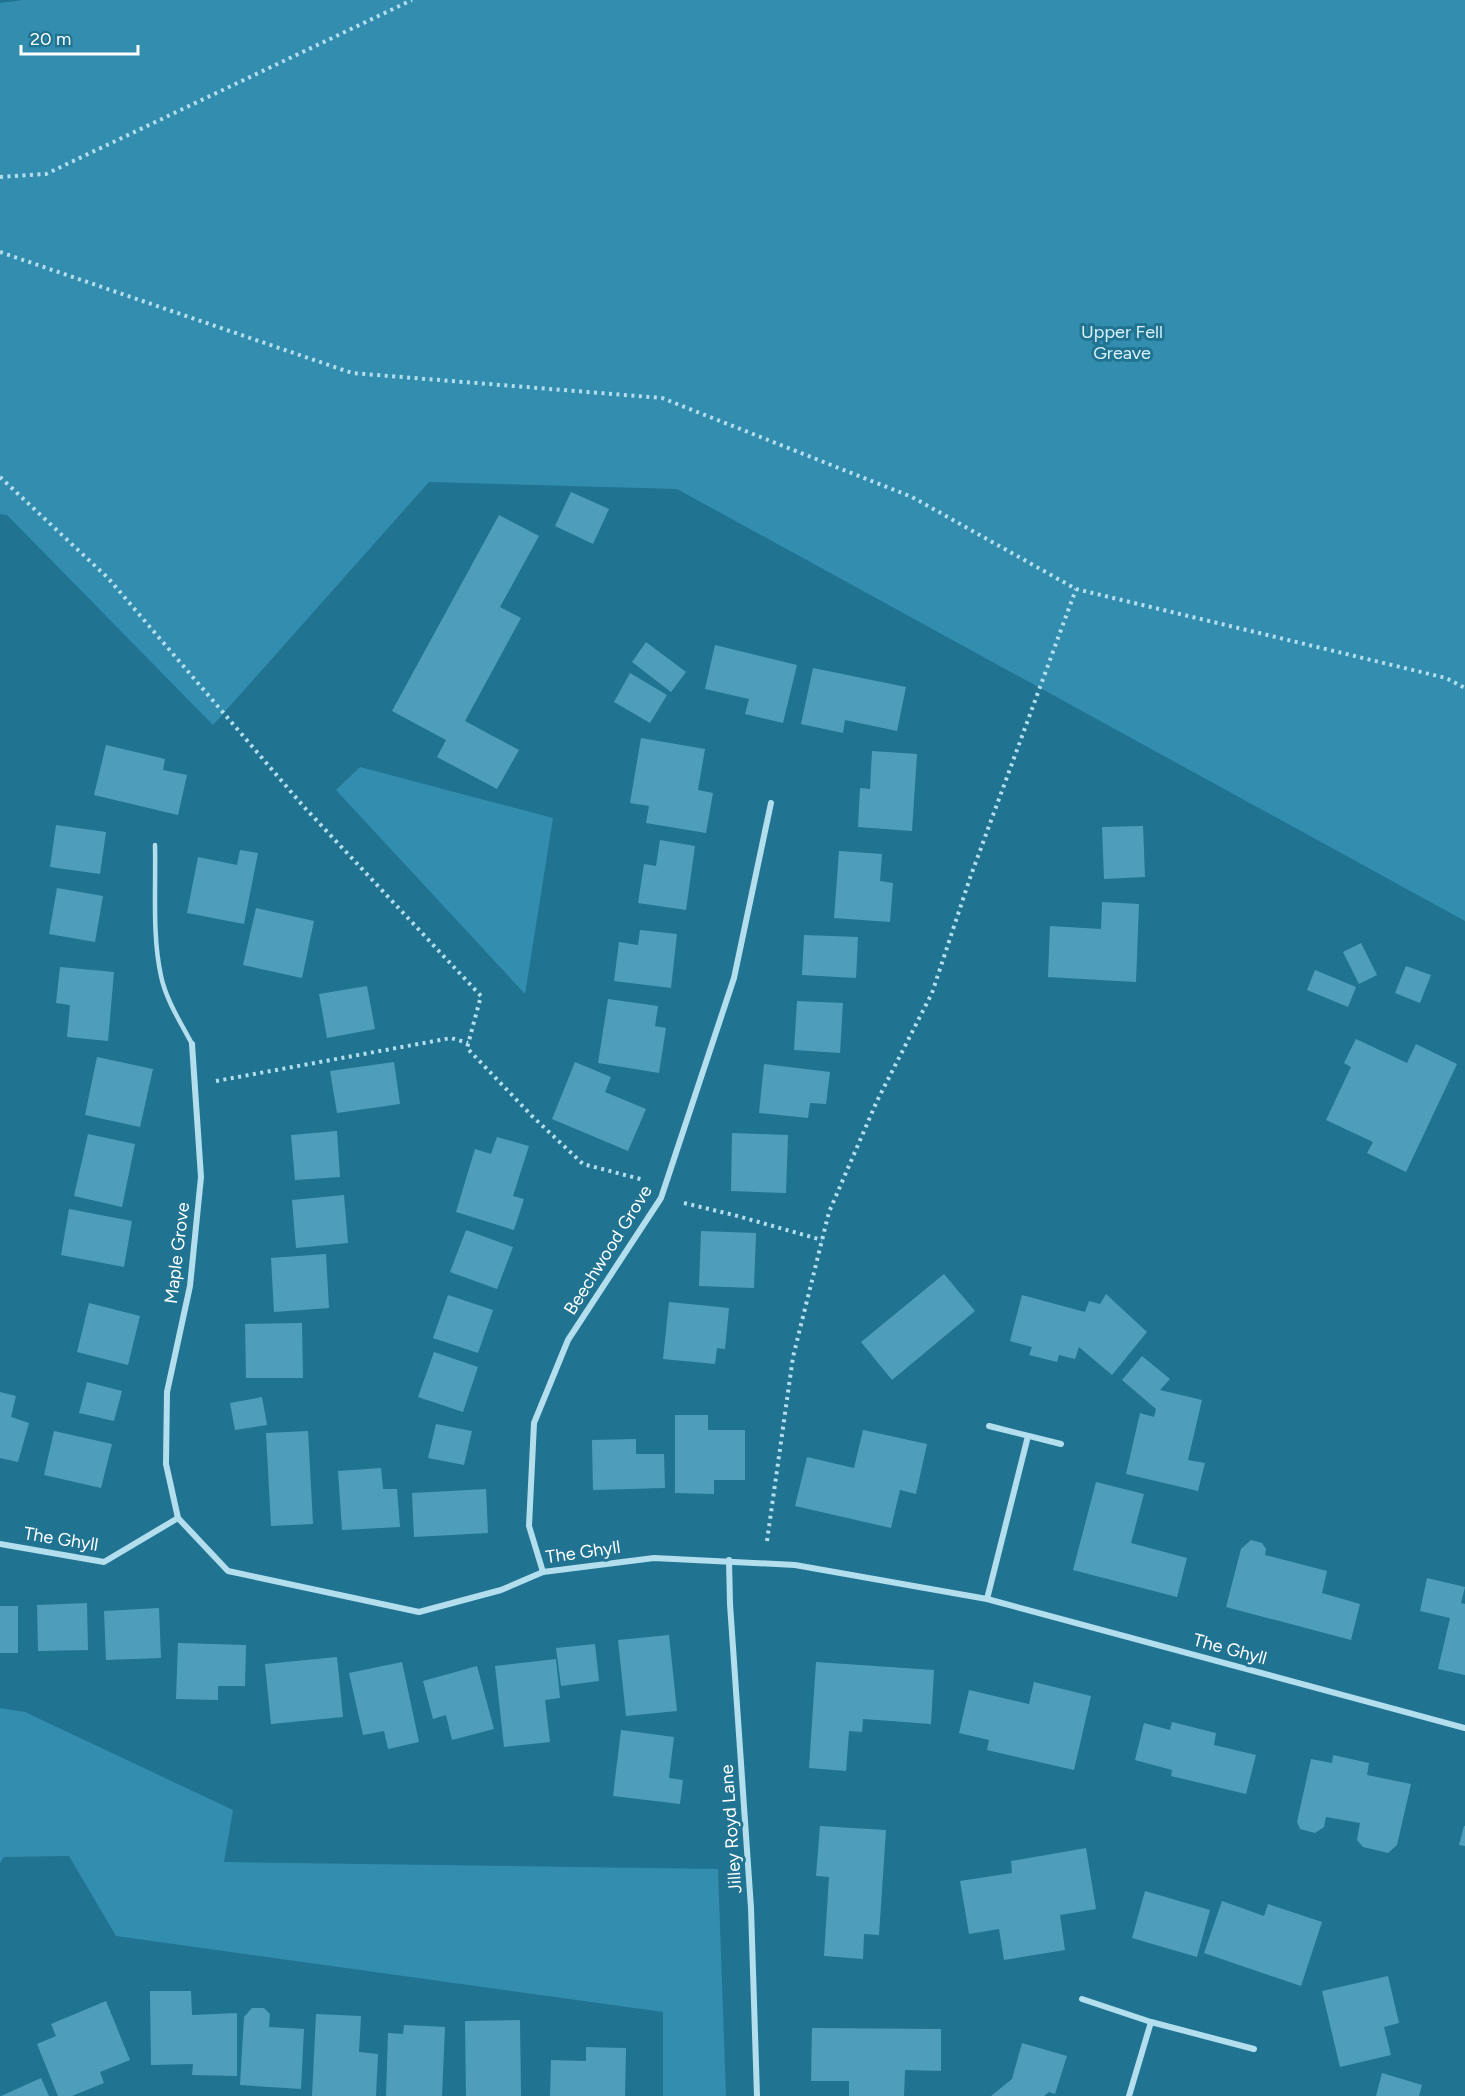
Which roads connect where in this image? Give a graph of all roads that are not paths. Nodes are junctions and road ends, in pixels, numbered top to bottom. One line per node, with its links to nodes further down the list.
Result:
1 (771, 803): 10 (street, Beechwood Grove)
2 (155, 845): 3 (lane)
3 (192, 1044): 7 (street, Maple Grove)
4 (989, 1426): 5 (street)
5 (1028, 1436): 6 (street); 11 (street)
6 (1061, 1444)
7 (178, 1518): 8 (street, The Ghyll); 10 (street, The Ghyll)
8 (0, 1544)
9 (729, 1560): 10 (street, The Ghyll); 11 (street, The Ghyll); 16 (street, Jilley Royd Lane)
10 (543, 1572)
11 (987, 1599): 12 (street, The Ghyll)
12 (1465, 1728)
13 (1082, 1999): 14 (street)
14 (1151, 2022): 15 (street); 17 (street)
15 (1254, 2049)
16 (757, 2096)
17 (1129, 2096)

